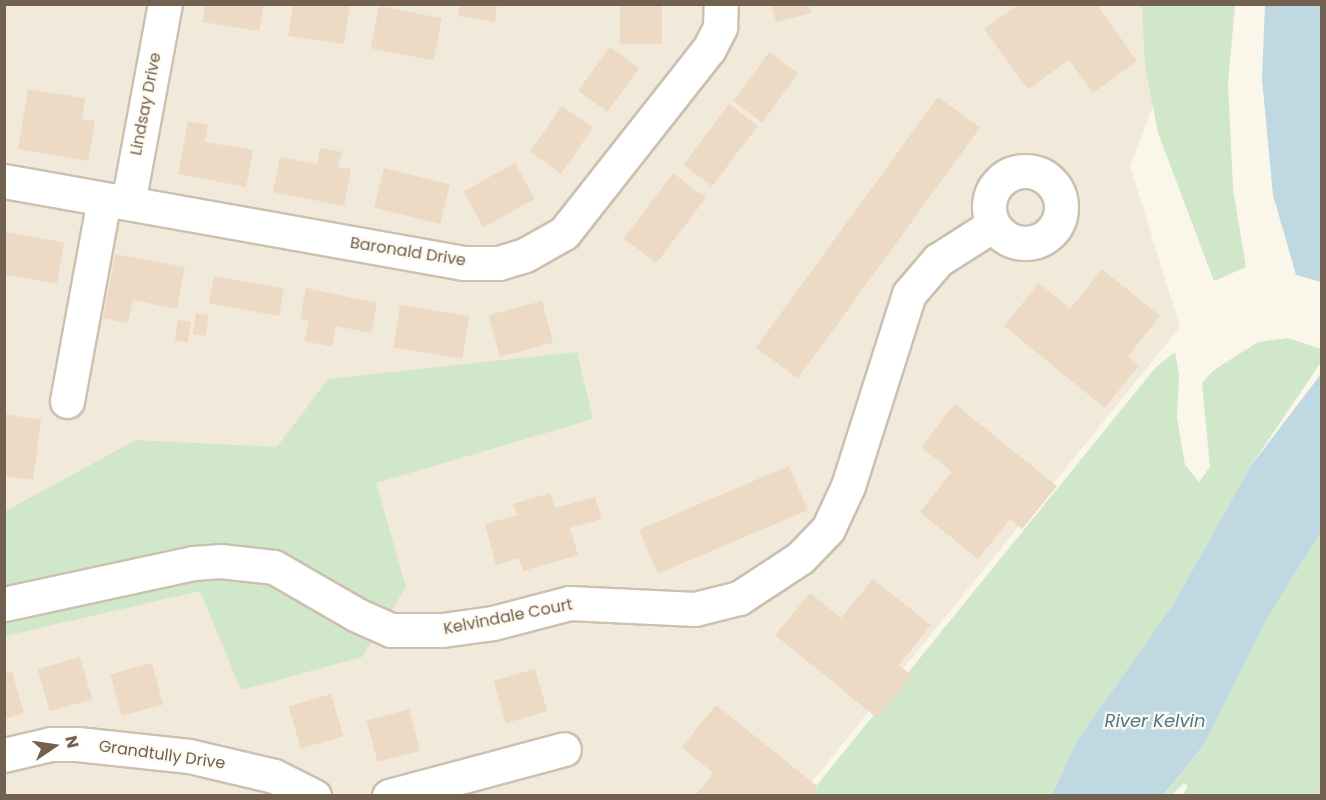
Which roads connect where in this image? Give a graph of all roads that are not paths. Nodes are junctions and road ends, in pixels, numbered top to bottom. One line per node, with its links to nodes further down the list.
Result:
1 (165, 4): 4 (street, Lindsay Drive)
2 (721, 4): 4 (street, Baronald Drive)
3 (4, 181): 4 (street, Baronald Drive)
4 (116, 201): 6 (street, Lindsay Drive)
5 (993, 225): 7 (street, Kelvindale Court)
6 (67, 401)
7 (4, 604)
8 (564, 749): 11 (street)
9 (4, 755): 10 (street, Grandtully Drive)
10 (314, 795)
11 (389, 795)

